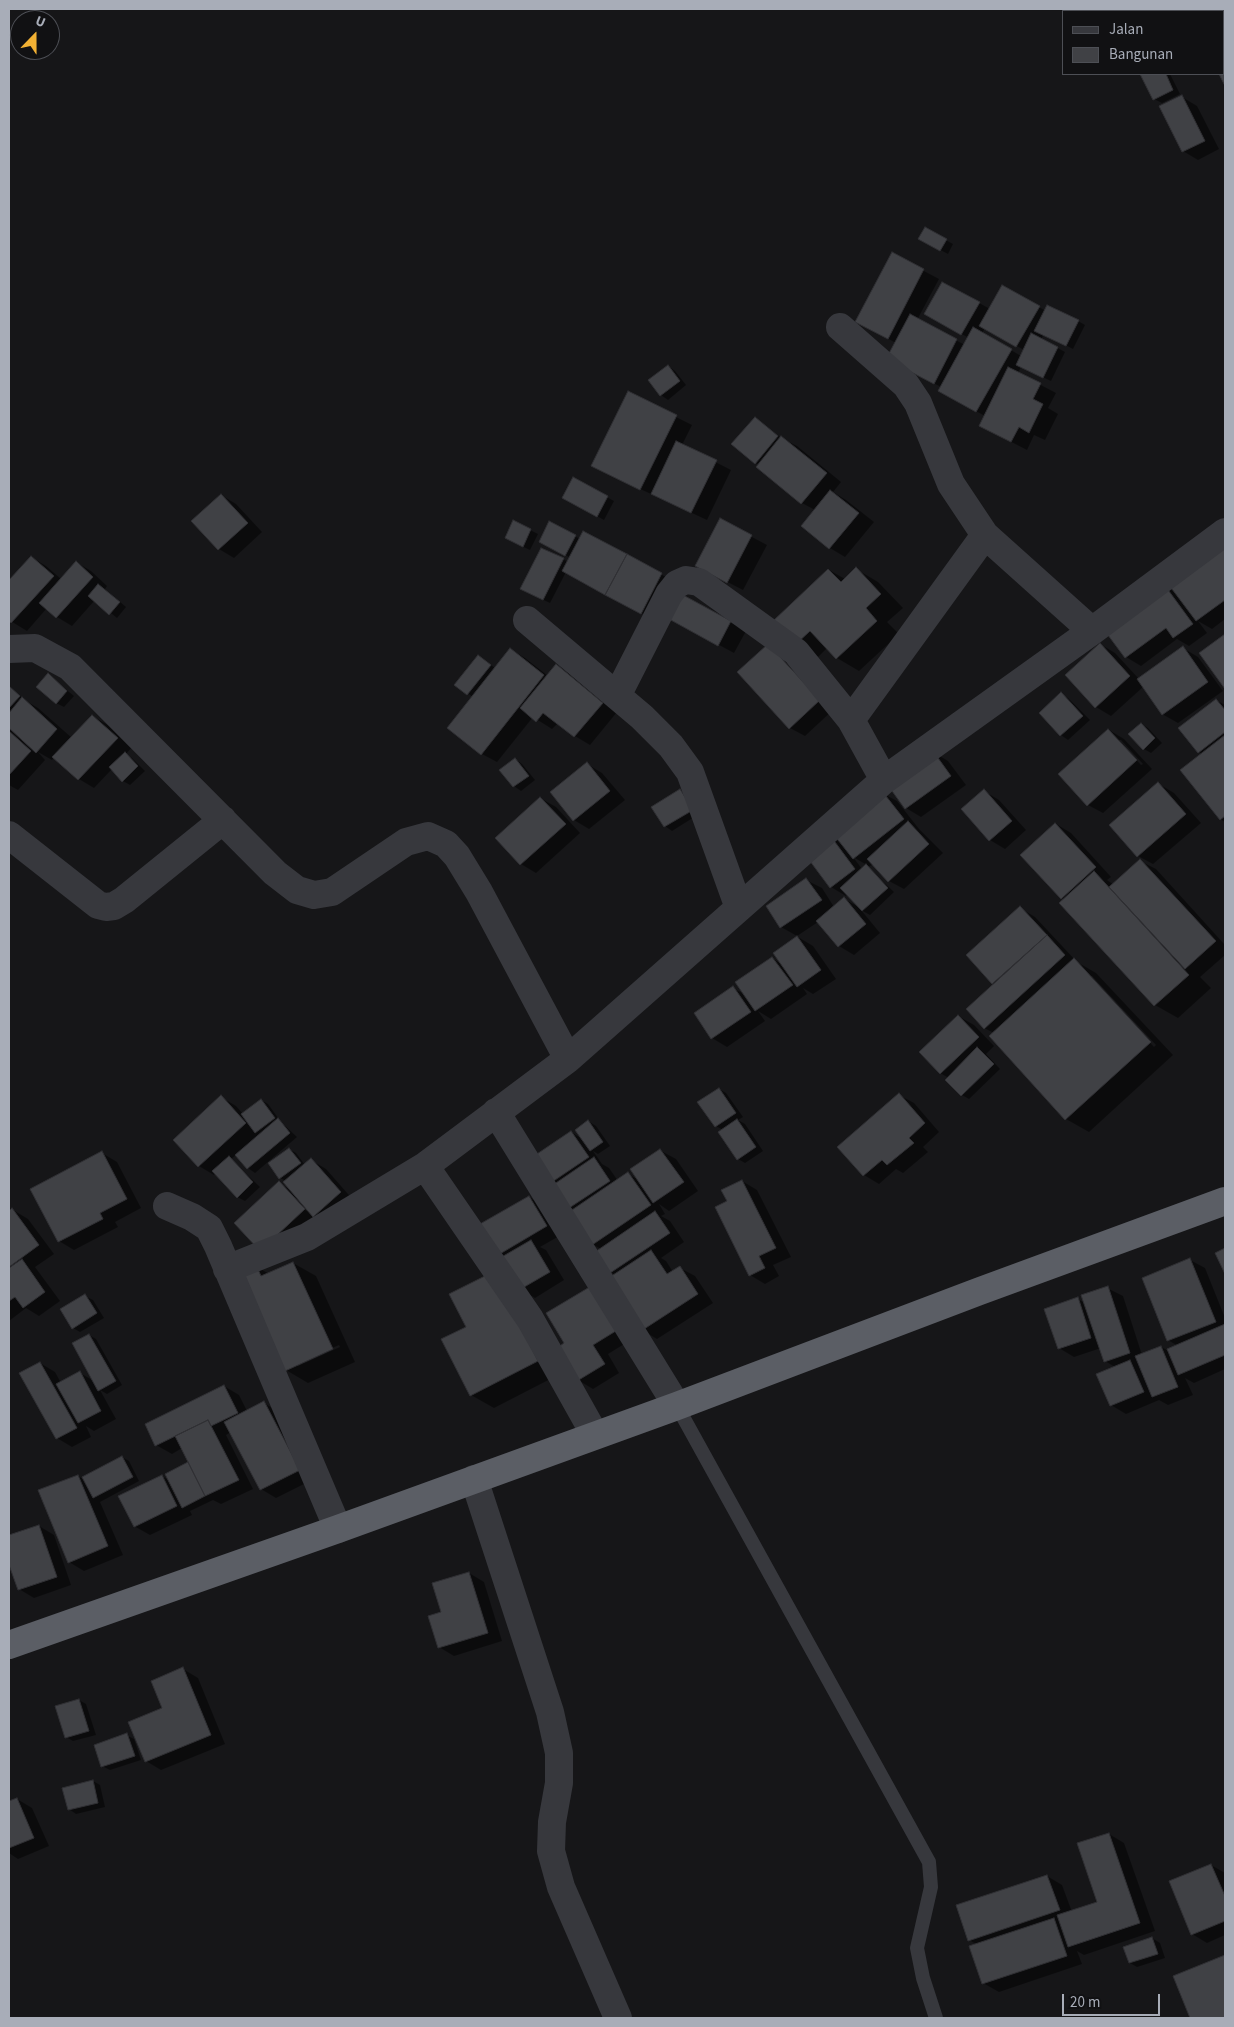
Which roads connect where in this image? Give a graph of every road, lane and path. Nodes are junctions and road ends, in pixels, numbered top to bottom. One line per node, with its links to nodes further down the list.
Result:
1 (840, 327): 3 (street)
2 (1225, 532): 5 (street)
3 (985, 535): 5 (street); 8 (street)
4 (527, 620): 7 (street)
5 (1092, 631): 9 (street)
6 (9, 649): 10 (street)
7 (617, 696): 8 (street); 12 (street)
8 (851, 720): 9 (street)
9 (884, 780): 12 (street)
10 (223, 820): 11 (street); 13 (street)
11 (9, 834)
12 (739, 908): 13 (street)
13 (568, 1059): 14 (street)
14 (496, 1112): 15 (street); 19 (street)
15 (425, 1166): 18 (street); 20 (street)
16 (1225, 1201): 19 (highway)
17 (167, 1206): 18 (street)
18 (227, 1268): 22 (street)
19 (677, 1406): 20 (highway); 25 (lane)
20 (595, 1435): 21 (highway)
21 (474, 1479): 22 (highway); 24 (street)
22 (338, 1529): 23 (highway)
23 (9, 1645)
24 (618, 2018)
25 (936, 2018)

